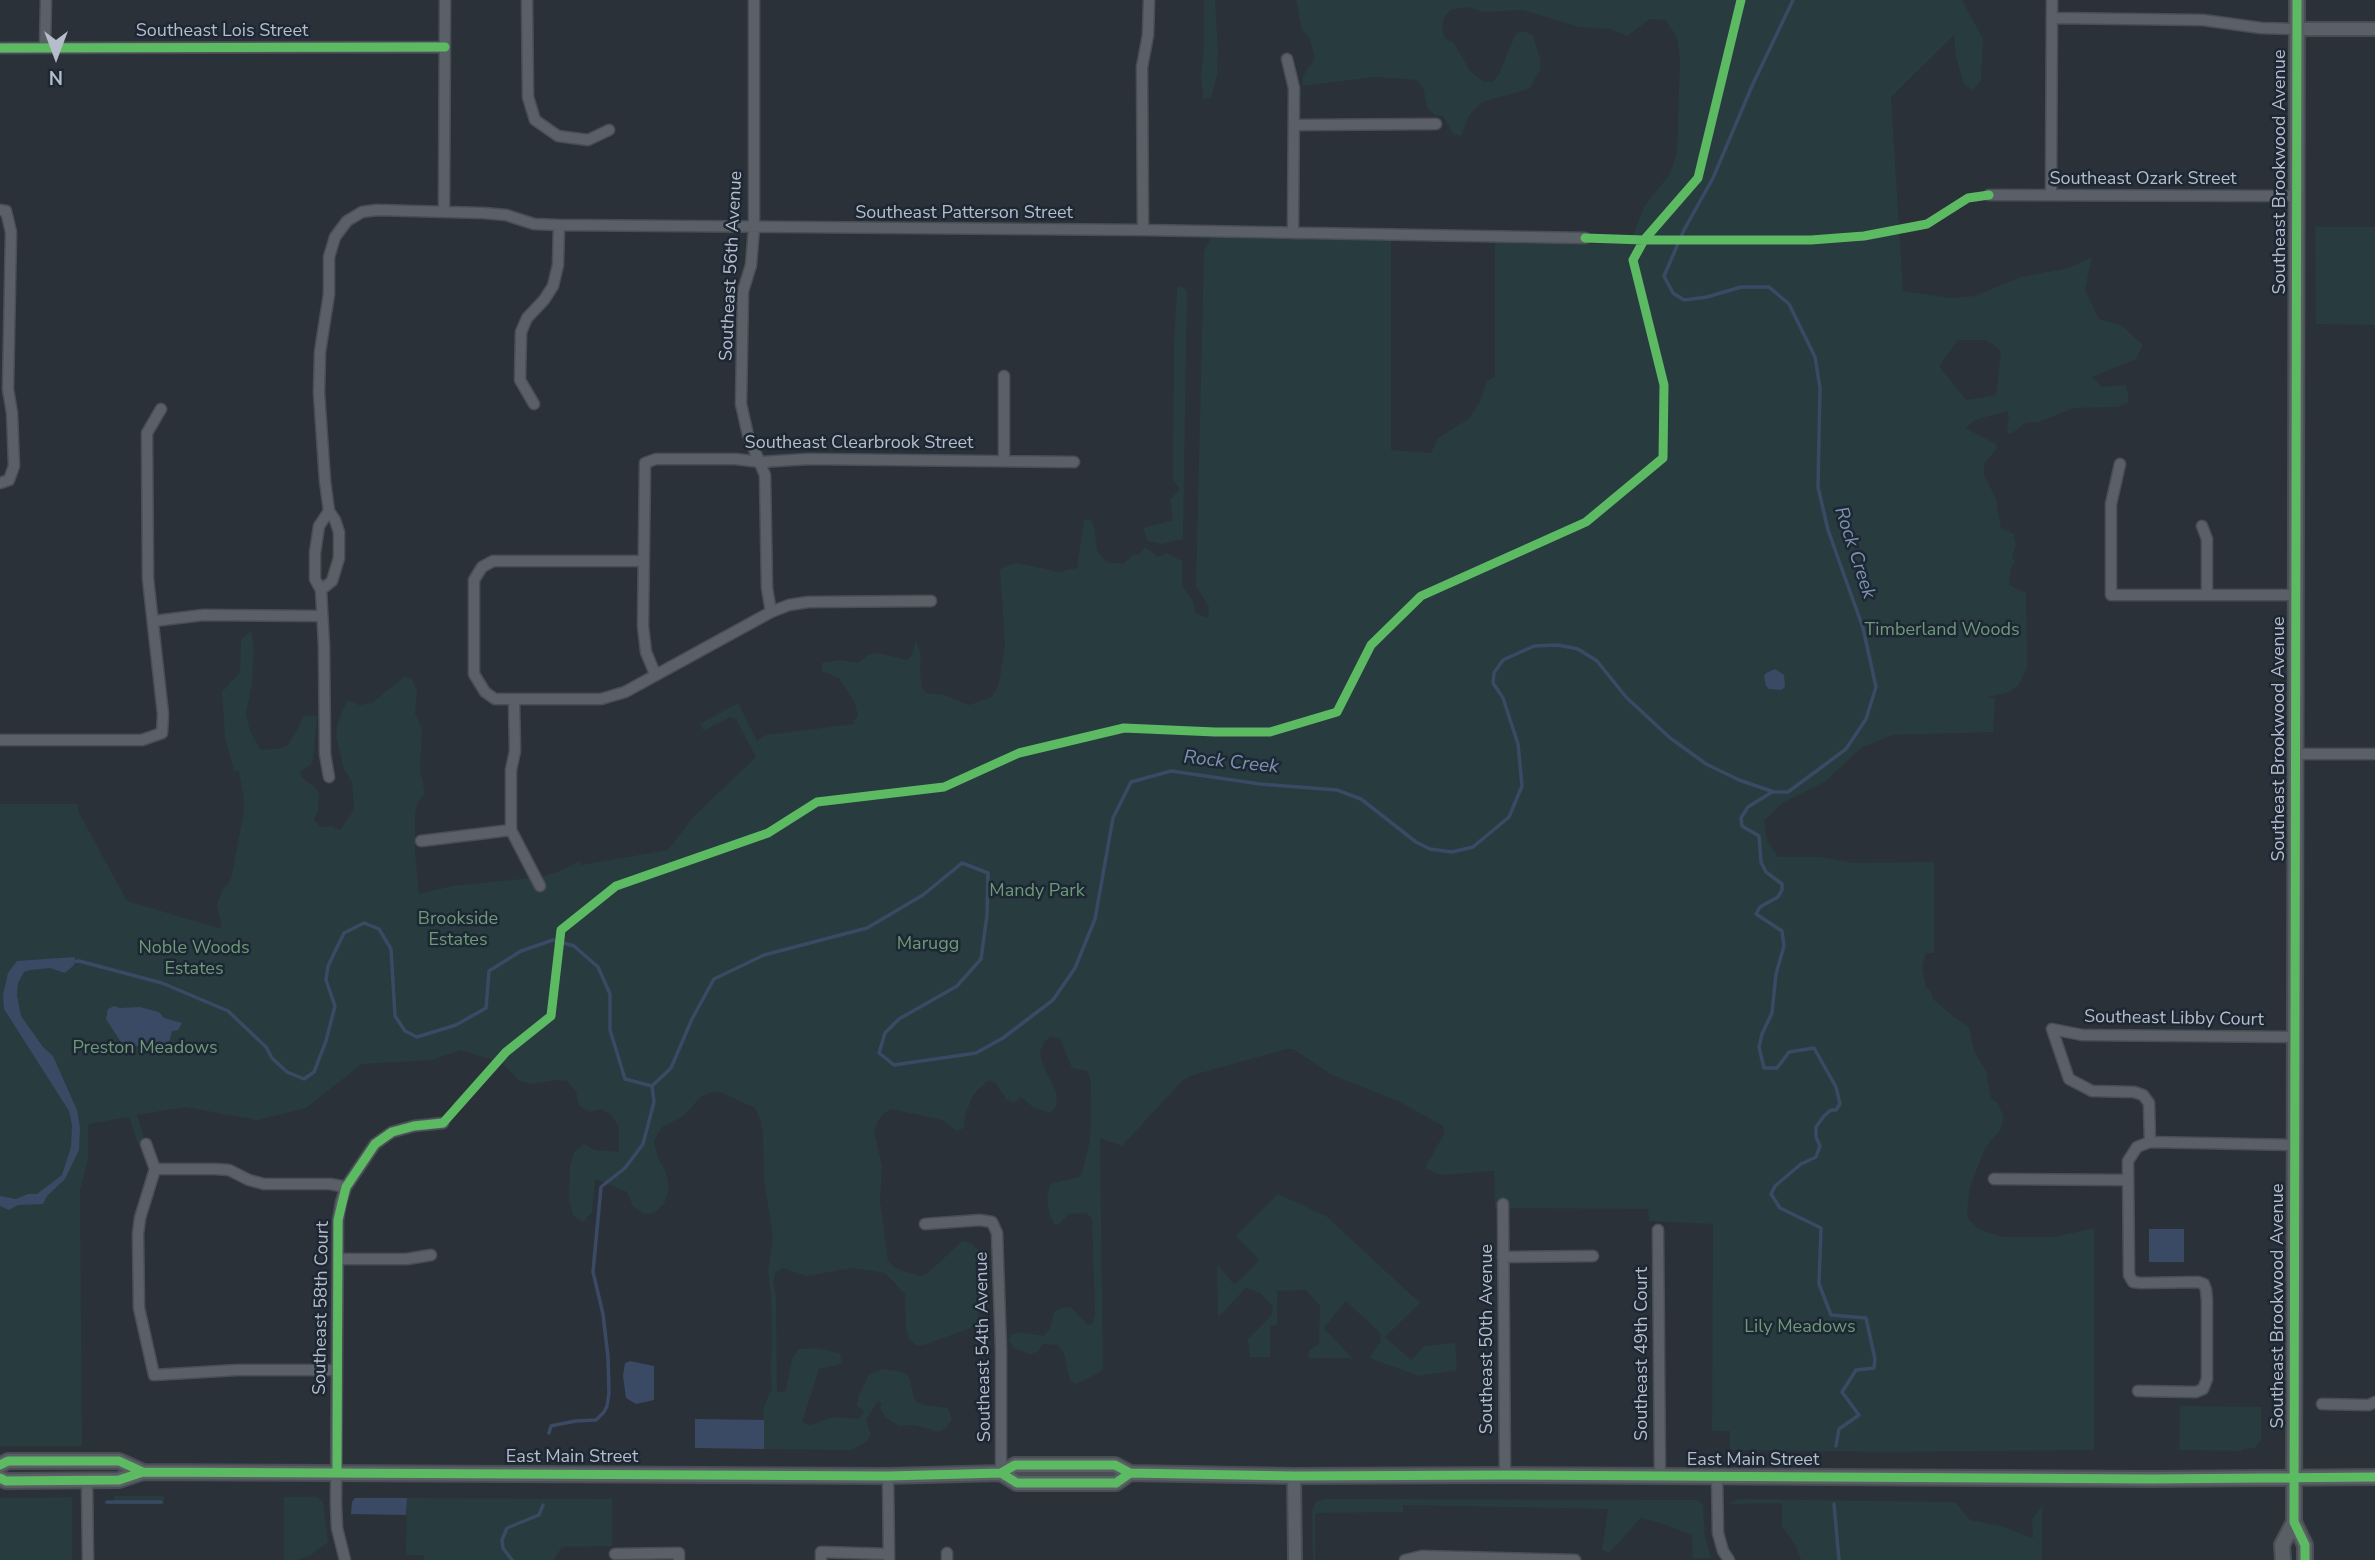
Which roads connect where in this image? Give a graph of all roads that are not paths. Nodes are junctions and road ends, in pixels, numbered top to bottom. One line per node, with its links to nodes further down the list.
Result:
1 (46, 0): 13 (street)
2 (445, 0): 11 (street)
3 (527, 0): 17 (street)
4 (754, 0): 24 (street, Southeast 56th Avenue)
5 (1149, 0): 25 (street)
6 (2052, 0): 8 (street)
7 (2297, 0): 9 (main road, Southeast Brookwood Avenue)
8 (2052, 18): 9 (street); 19 (street)
9 (2297, 29): 10 (street); 20 (main road, Southeast Brookwood Avenue)
10 (2375, 29)
11 (444, 47): 13 (street, Southeast Lois Street); 22 (street)
12 (0, 48): 13 (street, Southeast Lois Street)
13 (45, 48)
14 (1287, 59): 16 (street)
15 (1436, 124): 16 (street)
16 (1294, 125): 26 (street)
17 (609, 130)
18 (1989, 195): 19 (street, Southeast Ozark Street)
19 (2051, 195): 20 (street, Southeast Ozark Street)
20 (2297, 196): 41 (main road, Southeast Brookwood Avenue)
21 (3, 211): 28 (street)
22 (444, 212): 23 (street, Southeast Patterson Street); 37 (street, Southeast Patterson Street)
23 (559, 225): 24 (street, Southeast Patterson Street); 30 (street)
24 (754, 228): 25 (street, Southeast Patterson Street); 33 (street, Southeast 56th Avenue)
25 (1143, 230): 26 (street, Southeast Patterson Street)
26 (1293, 233): 27 (street, Southeast Patterson Street)
27 (1586, 238)
28 (4, 338): 36 (street)
29 (1004, 376): 32 (street)
30 (534, 404)
31 (161, 409): 46 (street)
32 (1004, 460): 33 (street, Southeast Clearbrook Street); 34 (street, Southeast Clearbrook Street)
33 (761, 462): 39 (street, Southeast Clearbrook Street); 44 (street, Southeast 56th Avenue)
34 (1073, 462)
35 (2120, 464): 42 (street)
36 (5, 482)
37 (329, 511): 40 (street); 40 (street)
38 (2202, 526): 42 (street)
39 (642, 561): 47 (street); 48 (street)
40 (321, 590): 45 (street)
41 (2296, 595): 42 (street); 50 (main road, Southeast Brookwood Avenue)
42 (2207, 596)
43 (931, 601): 44 (street)
44 (771, 612): 47 (street)
45 (321, 615): 46 (street); 52 (street)
46 (154, 621): 49 (street)
47 (655, 674): 48 (street)
48 (514, 700): 53 (street)
49 (0, 740)
50 (2297, 754): 51 (street); 56 (main road, Southeast Brookwood Avenue)
51 (2375, 754)
52 (329, 777)
53 (511, 830): 54 (street); 55 (street)
54 (421, 841)
55 (540, 886)
56 (2296, 1037): 58 (street, Southeast Libby Court); 60 (main road, Southeast Brookwood Avenue)
57 (443, 1123): 64 (street, Southeast 58th Court)
58 (2150, 1142): 60 (street); 63 (street)
59 (146, 1144): 61 (street)
60 (2295, 1145): 87 (main road, Southeast Brookwood Avenue)
61 (155, 1169): 64 (street); 72 (street)
62 (1994, 1180): 63 (street)
63 (2127, 1180): 73 (street)
64 (346, 1187): 71 (street, Southeast 58th Court)
65 (1503, 1204): 70 (street, Southeast 50th Avenue)
66 (925, 1224): 79 (street, Southeast 54th Avenue)
67 (1658, 1230): 83 (street, Southeast 49th Court)
68 (431, 1255): 71 (street)
69 (1593, 1256): 70 (street)
70 (1503, 1257): 80 (street, Southeast 50th Avenue)
71 (338, 1259): 72 (street, Southeast 58th Court)
72 (337, 1370): 77 (street, Southeast 58th Court)
73 (2138, 1391)
74 (2375, 1402): 75 (street)
75 (2322, 1404)
76 (0, 1465): 78 (main road, East Main Street)
77 (337, 1471): 78 (main road, East Main Street); 81 (main road, East Main Street); 95 (street, Southeast 58th Court)
78 (142, 1472): 88 (main road, East Main Street)
79 (1001, 1472): 81 (main road, East Main Street); 82 (main road, East Main Street)
80 (1505, 1475): 82 (main road, East Main Street); 83 (main road, East Main Street)
81 (888, 1476): 93 (street)
82 (1294, 1476): 96 (street)
83 (1660, 1477): 84 (main road, East Main Street)
84 (1717, 1477): 87 (main road, East Main Street); 99 (street)
85 (2375, 1477): 87 (main road, East Main Street)
86 (0, 1478): 88 (main road, East Main Street)
87 (2294, 1478): 89 (main road, Southeast Brookwood Avenue)
88 (87, 1480): 94 (street)
89 (2294, 1522): 100 (main road); 101 (main road)
90 (615, 1554): 91 (street)
91 (679, 1556)
92 (821, 1556): 93 (street)
93 (889, 1557)
94 (88, 1560)
95 (345, 1560)
96 (1295, 1560)
97 (1405, 1560): 98 (street)
98 (1575, 1560)
99 (1729, 1560)
100 (2283, 1560)
101 (2305, 1560)

